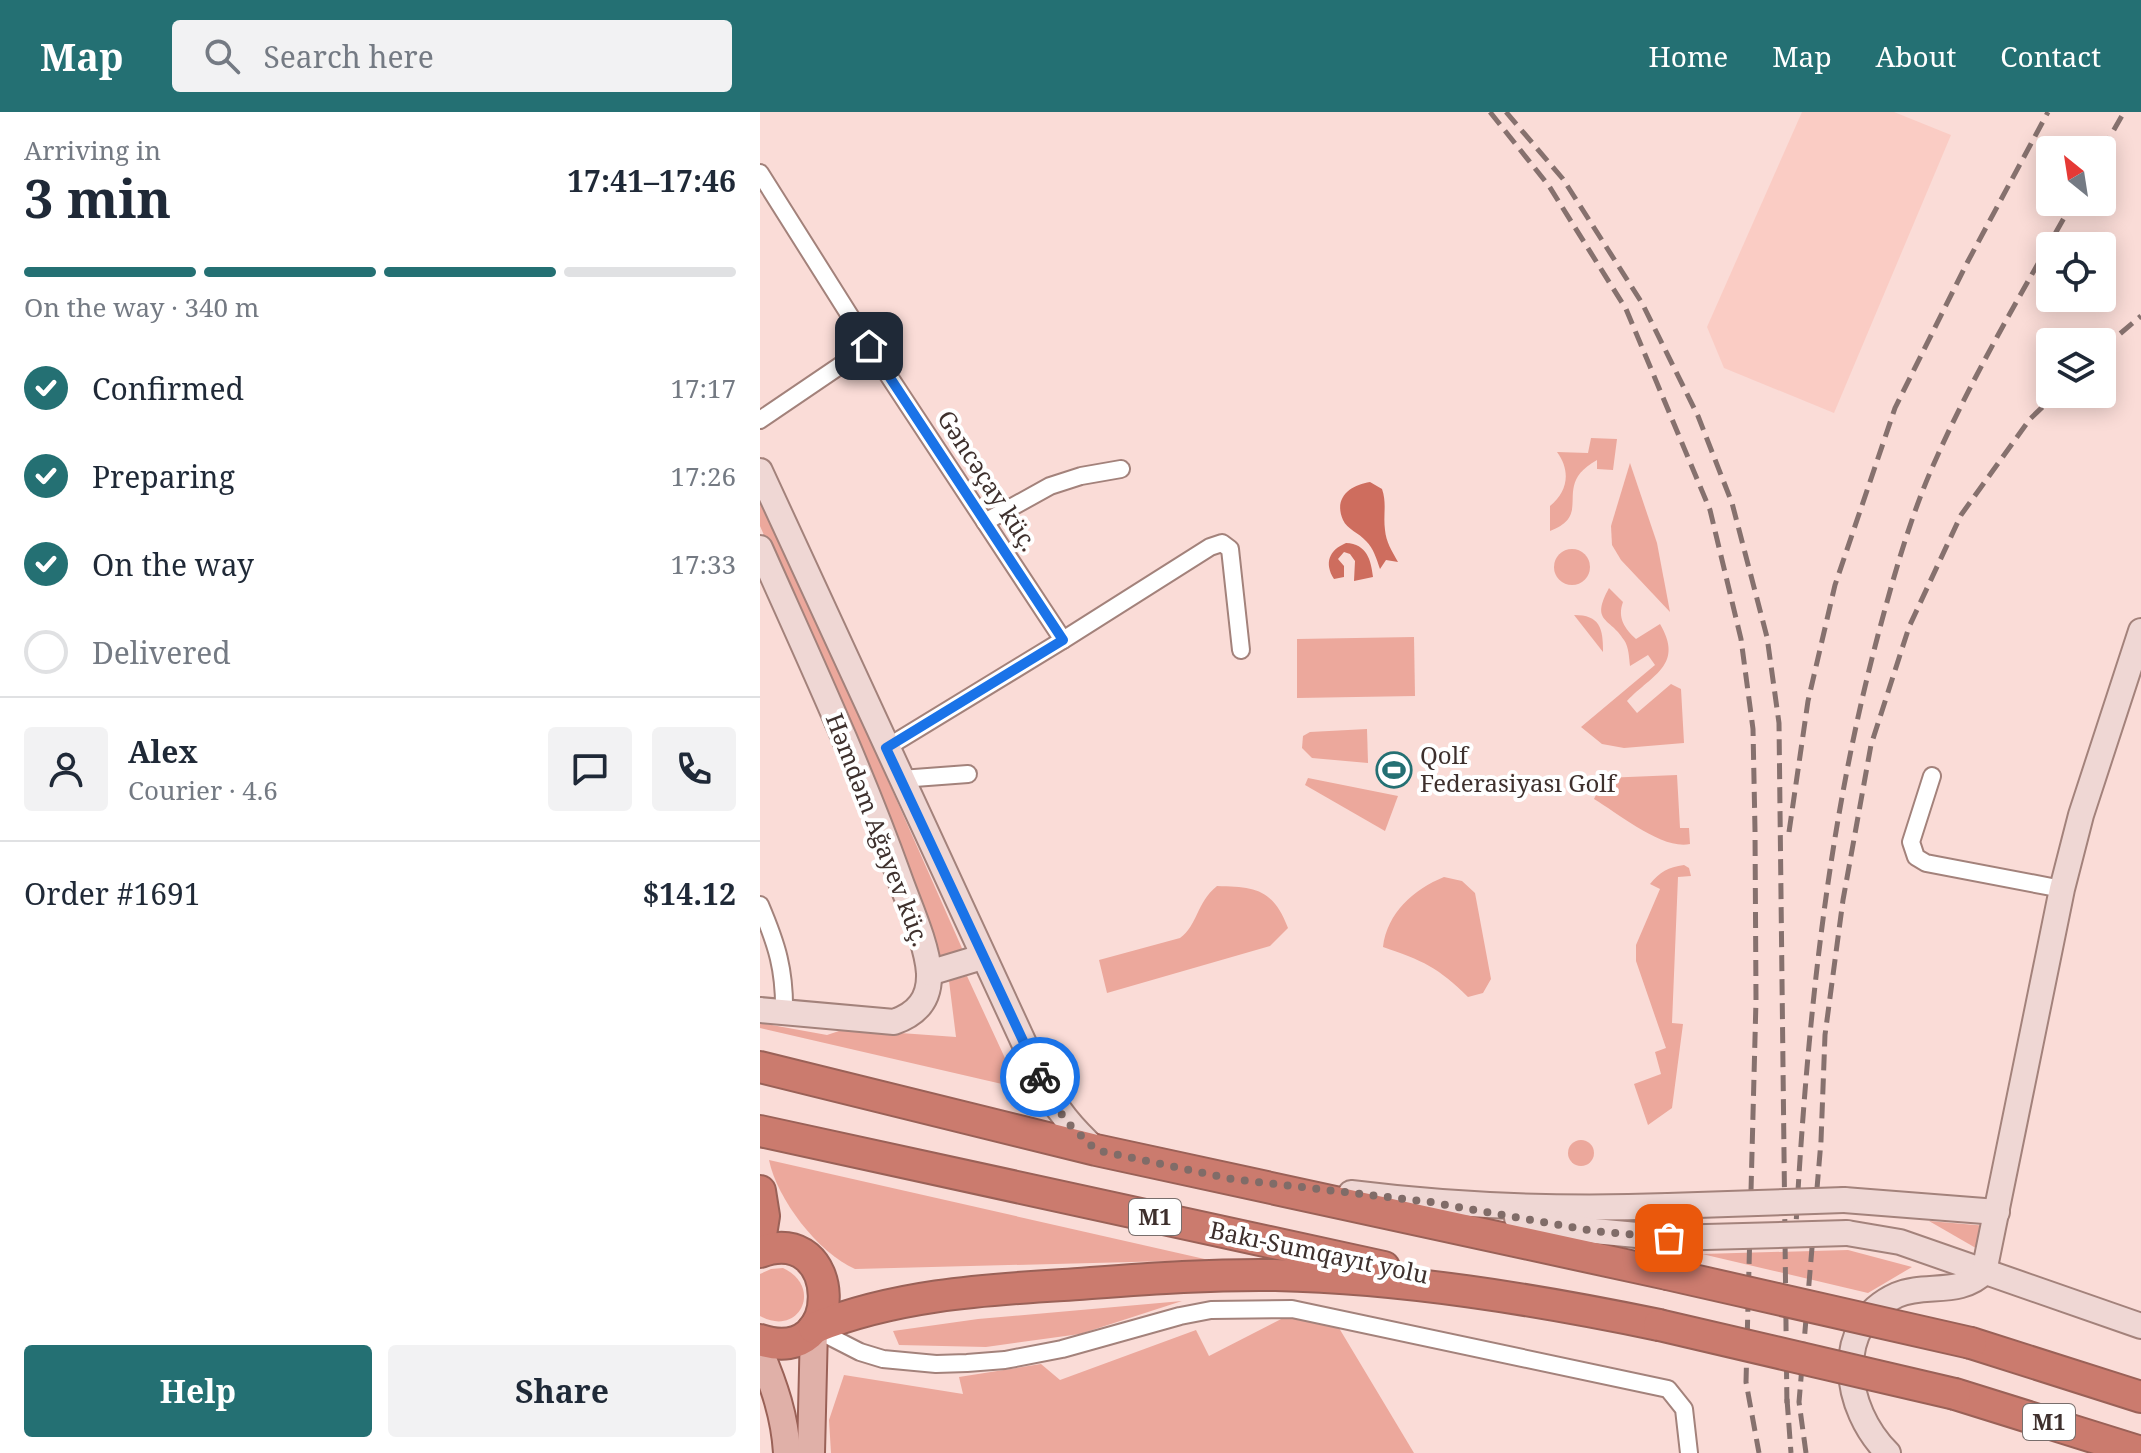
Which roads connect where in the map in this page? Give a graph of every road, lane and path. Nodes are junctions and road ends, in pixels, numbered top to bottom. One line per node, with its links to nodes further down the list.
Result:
1 (760, 173): 2 (street, Gəncəçay küç.)
2 (869, 346): 3 (street); 6 (street, Gəncəçay küç.)
3 (760, 420)
4 (1121, 469): 6 (street)
5 (760, 471): 11 (street)
6 (985, 522): 9 (street, Gəncəçay küç.)
7 (760, 548): 18 (street, Həmdəm Ağayev küç.)
8 (2141, 631): 15 (street)
9 (1063, 640): 10 (street); 11 (street)
10 (1241, 650)
11 (886, 748): 14 (street)
12 (968, 774): 14 (street)
13 (1932, 776): 15 (street)
14 (901, 779): 17 (street)
15 (2062, 889): 27 (street)
16 (760, 905): 19 (street)
17 (982, 957): 18 (street); 22 (street)
18 (929, 973): 19 (street, Həmdəm Ağayev küç.)
19 (772, 1012)
20 (760, 1067): 22 (highway, M1)
21 (760, 1131): 32 (highway, Bakı-Sumqayıt yolu / M1)
22 (1096, 1150): 23 (highway, M1)
23 (1232, 1179): 26 (street); 37 (highway, M1, bridge)
24 (760, 1191): 28 (highway)
25 (1854, 1201): 26 (street, bridge); 27 (street); 30 (street)
26 (1430, 1202): 30 (street, bridge)
27 (1997, 1212): 31 (street)
28 (760, 1241)
29 (760, 1252): 34 (highway)
30 (1951, 1258): 31 (street)
31 (1984, 1272): 33 (street); 42 (street)
32 (1550, 1303): 34 (highway); 38 (highway, M1, bridge)
33 (2141, 1326)
34 (814, 1328): 35 (highway); 40 (main road); 41 (street)
35 (760, 1340)
36 (760, 1352): 39 (main road)
37 (2141, 1397)
38 (2141, 1452)
39 (787, 1453)
40 (811, 1453)
41 (1689, 1453)
42 (1888, 1453)

